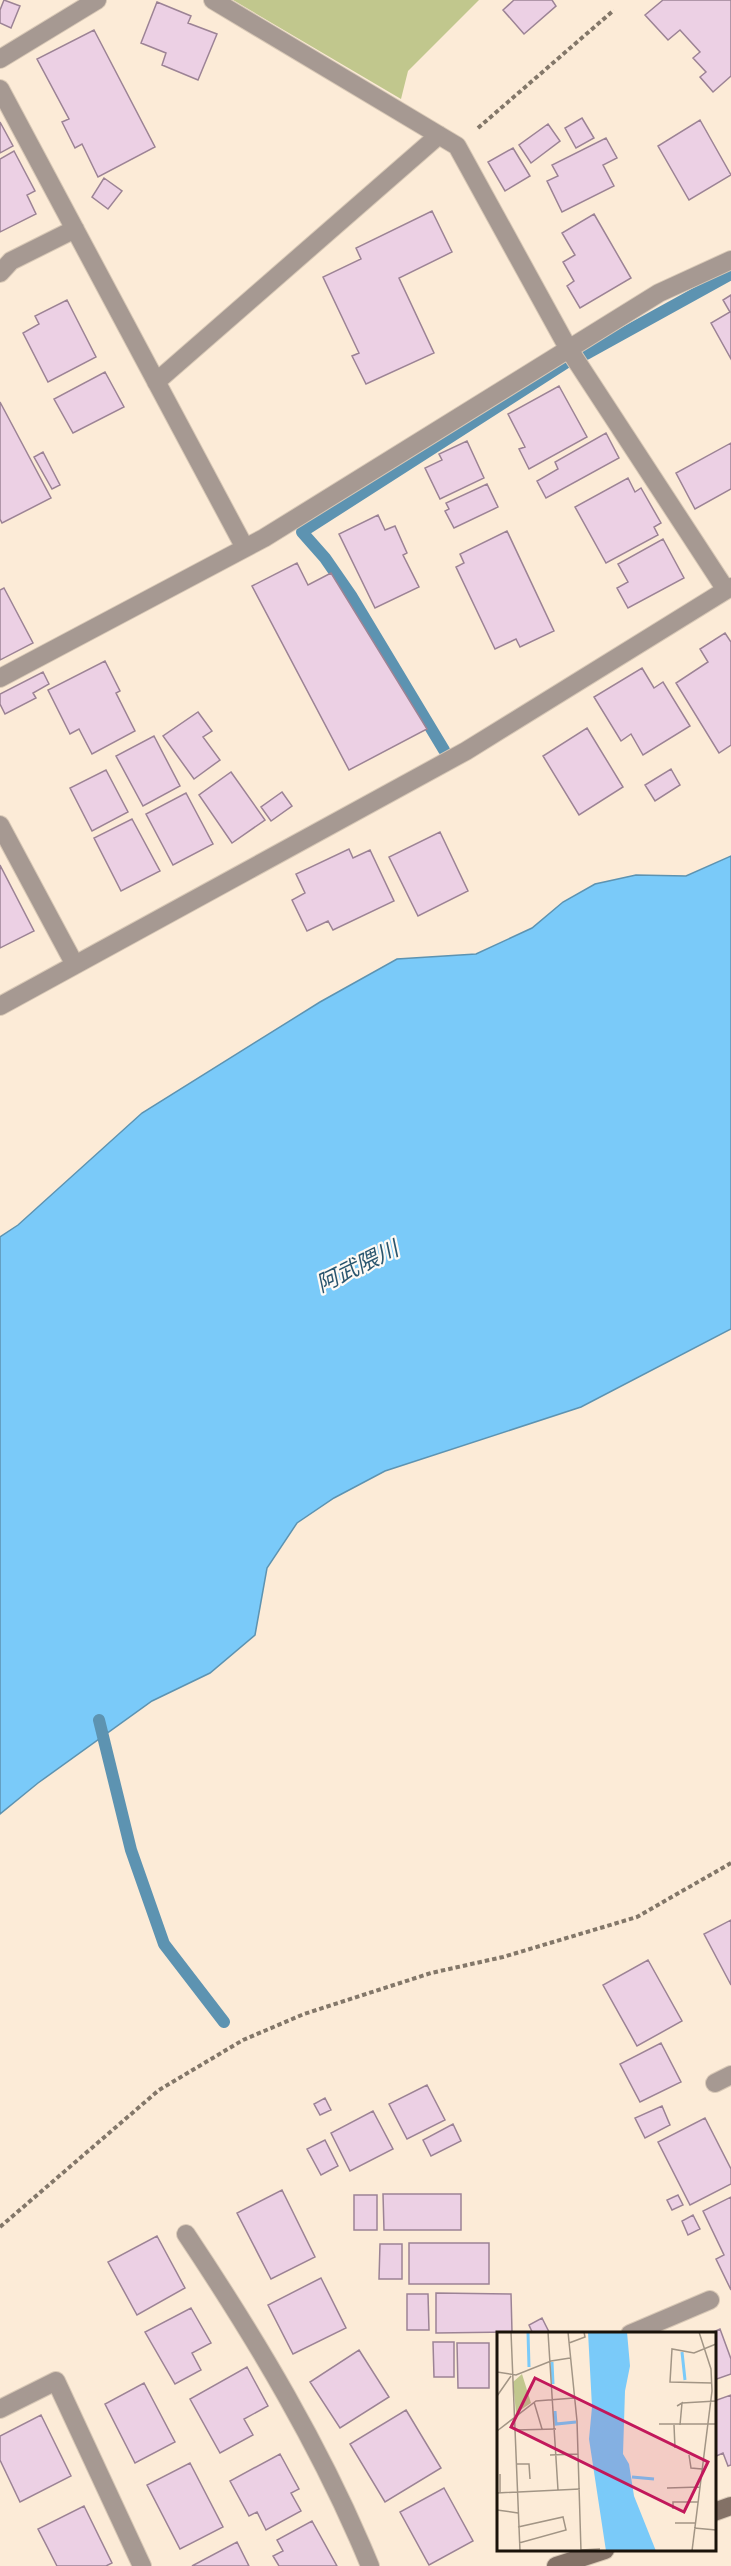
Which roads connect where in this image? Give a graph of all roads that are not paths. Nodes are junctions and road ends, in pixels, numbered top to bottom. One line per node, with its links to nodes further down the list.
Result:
1 (98, 0): 3 (street)
2 (213, 0): 5 (street)
3 (0, 58)
4 (0, 89): 6 (street)
5 (439, 135): 9 (street); 10 (street)
6 (75, 229): 8 (street); 10 (street)
7 (731, 260): 9 (street)
8 (0, 273)
9 (568, 348): 11 (street); 12 (street)
10 (156, 382): 11 (street)
11 (245, 548): 13 (street)
12 (729, 588): 15 (street)
13 (0, 678)
14 (0, 825): 15 (street)
15 (75, 965): 16 (street)
16 (0, 1006)
17 (186, 2234): 25 (street)
18 (710, 2300): 19 (street)
19 (635, 2332)
20 (0, 2409): 24 (street)
21 (731, 2506): 22 (street)
22 (716, 2511)
23 (602, 2551): 26 (street)
24 (142, 2566)
25 (370, 2566)
26 (556, 2566)

